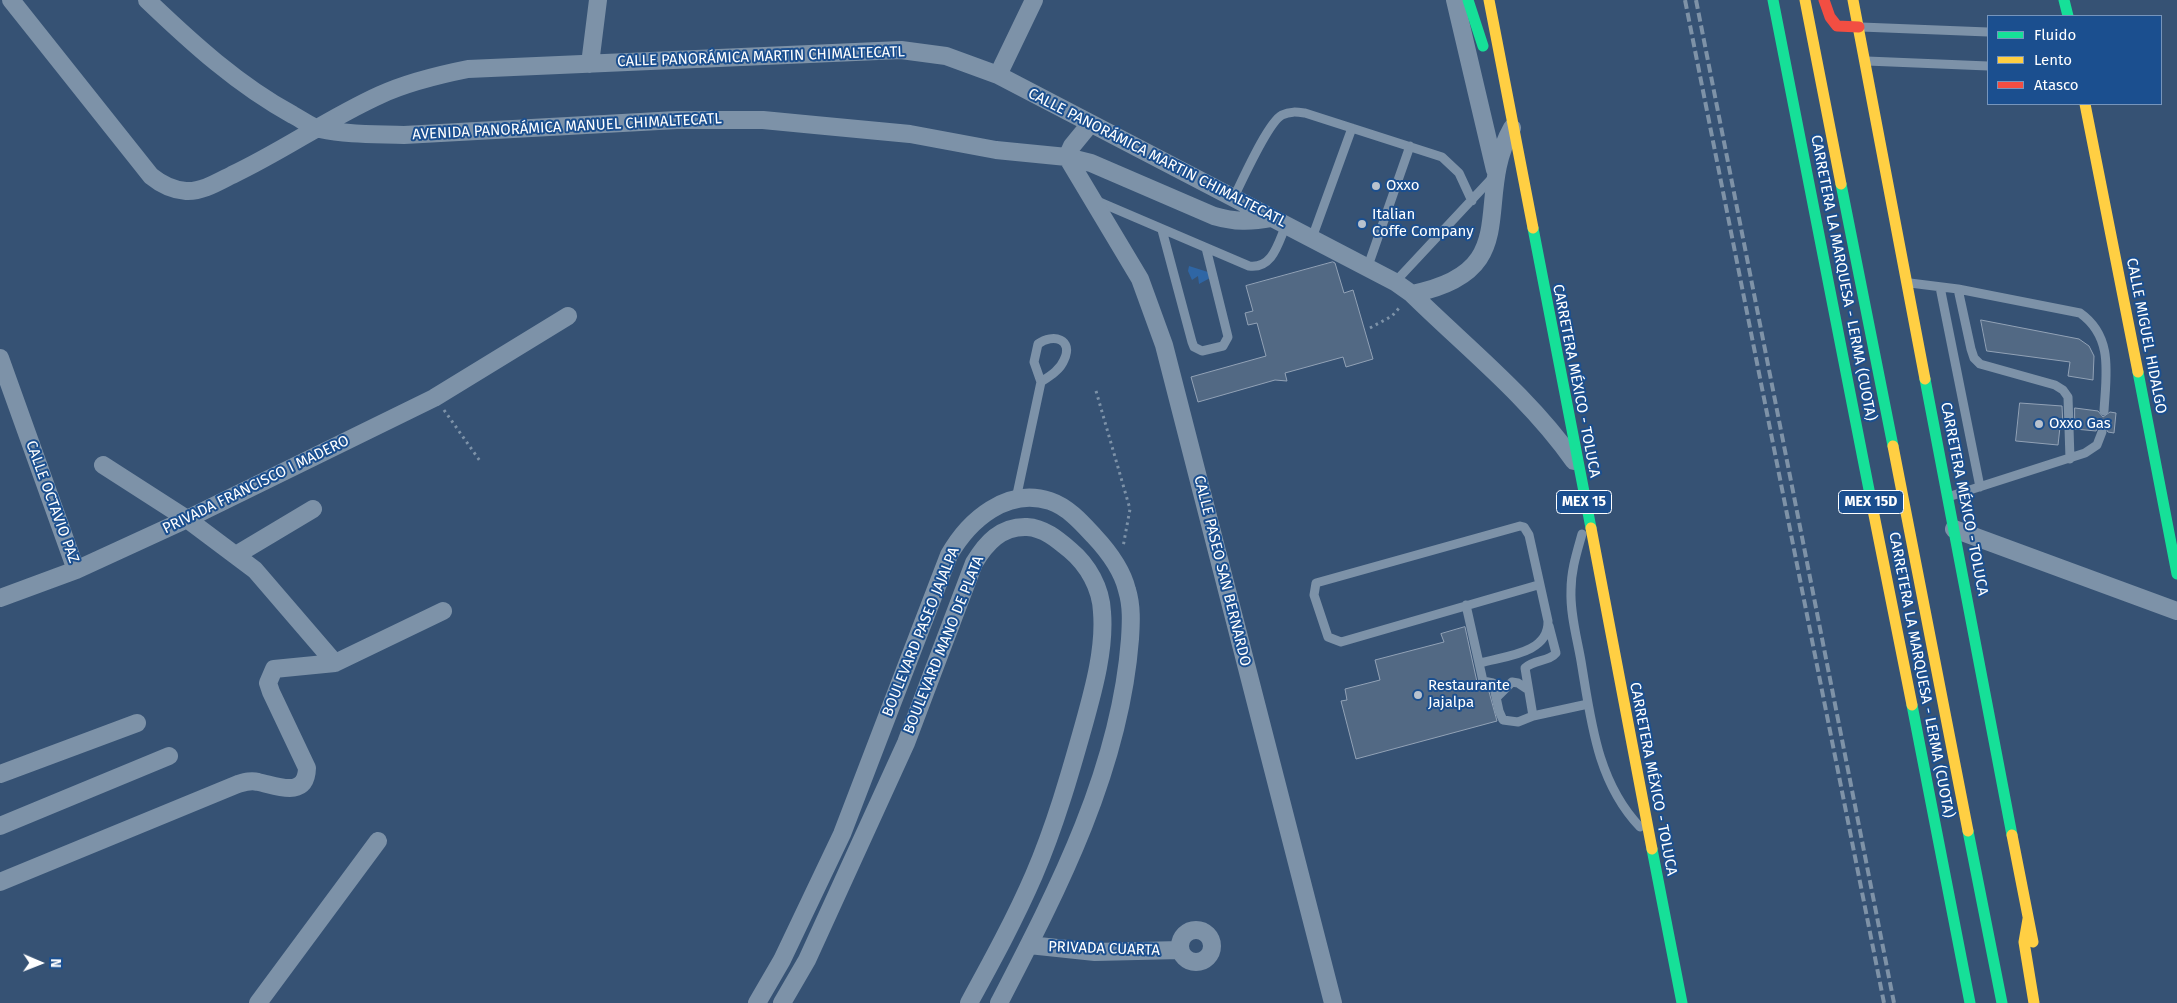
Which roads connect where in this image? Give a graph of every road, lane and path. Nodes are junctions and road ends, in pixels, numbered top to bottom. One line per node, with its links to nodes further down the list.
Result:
1 (11, 0): 25 (street, CALLE PANORÁMICA MARTIN CHIMALTECATL)
2 (146, 0): 25 (street)
3 (598, 0): 19 (street)
4 (1034, 0): 21 (street)
5 (1455, 0): 14 (street)
6 (1468, 0): 22 (main road)
7 (1489, 0): 22 (main road, CARRETERA MÉXICO - TOLUCA / MEX 15)
8 (1773, 0): 100 (main road, CARRETERA LA MARQUESA - LERMA (CUOTA) / MEX 15D)
9 (1805, 0): 101 (main road, CARRETERA LA MARQUESA - LERMA (CUOTA) / MEX 15D)
10 (1824, 0): 15 (main road)
11 (1853, 0): 15 (main road, CARRETERA MÉXICO - TOLUCA)
12 (2064, 0): 13 (main road)
13 (2068, 15)
14 (1460, 21): 17 (main road); 30 (street)
15 (1859, 26): 16 (lane); 18 (main road, CARRETERA MÉXICO - TOLUCA)
16 (1987, 32)
17 (1484, 56)
18 (1864, 60): 20 (lane); 40 (main road, CARRETERA MÉXICO - TOLUCA)
19 (590, 64): 21 (street, CALLE PANORÁMICA MARTIN CHIMALTECATL); 25 (street, CALLE PANORÁMICA MARTIN CHIMALTECATL)
20 (1987, 66)
21 (998, 75): 24 (street, CALLE PANORÁMICA MARTIN CHIMALTECATL)
22 (1503, 79): 27 (main road, CARRETERA MÉXICO - TOLUCA / MEX 15)
23 (2085, 105): 66 (main road, CALLE MIGUEL HIDALGO)
24 (1090, 124): 29 (street); 32 (street, CALLE PANORÁMICA MARTIN CHIMALTECATL)
25 (318, 128): 29 (street, AVENIDA PANORÁMICA MANUEL CHIMALTECATL)
26 (1352, 128): 28 (lane); 32 (lane); 36 (lane)
27 (1512, 128): 30 (street); 55 (main road, CARRETERA MÉXICO - TOLUCA / MEX 15)
28 (1410, 146): 33 (lane); 38 (lane)
29 (1067, 157): 31 (street, CALLE PASEO SAN BERNARDO); 34 (street, AVENIDA PANORÁMICA MANUEL CHIMALTECATL)
30 (1496, 174): 33 (lane); 43 (street)
31 (1092, 199): 35 (lane); 98 (street, CALLE PASEO SAN BERNARDO)
32 (1233, 199): 34 (street, CALLE PANORÁMICA MARTIN CHIMALTECATL)
33 (1472, 201): 39 (lane)
34 (1279, 222): 36 (street, CALLE PANORÁMICA MARTIN CHIMALTECATL); 37 (lane)
35 (1162, 230): 37 (lane); 37 (lane)
36 (1312, 238): 38 (street, CALLE PANORÁMICA MARTIN CHIMALTECATL)
37 (1206, 248)
38 (1368, 266): 39 (street, CALLE PANORÁMICA MARTIN CHIMALTECATL)
39 (1395, 282): 43 (street, CALLE PANORÁMICA MARTIN CHIMALTECATL)
40 (1907, 283): 41 (lane); 57 (main road, CARRETERA MÉXICO - TOLUCA)
41 (1940, 286): 42 (lane); 56 (lane)
42 (1958, 289): 50 (lane); 52 (lane)
43 (1412, 294): 45 (path); 55 (street, CALLE PANORÁMICA MARTIN CHIMALTECATL)
44 (568, 316): 49 (street, PRIVADA FRANCISCO I MADERO)
45 (1370, 328)
46 (0, 358): 64 (street, CALLE OCTAVIO PAZ)
47 (1041, 382): 47 (lane); 58 (lane)
48 (1096, 390): 65 (path)
49 (434, 398): 53 (path); 61 (street, PRIVADA FRANCISCO I MADERO)
50 (2104, 412)
51 (2102, 432): 52 (lane)
52 (2070, 459): 56 (lane)
53 (480, 461)
54 (103, 465): 61 (street)
55 (1577, 466): 60 (main road, CARRETERA MÉXICO - TOLUCA / MEX 15)
56 (1980, 488): 57 (lane)
57 (1948, 497): 62 (main road, CARRETERA MÉXICO - TOLUCA)
58 (1016, 499): 65 (street, BOULEVARD PASEO JAJALPA); 82 (street, BOULEVARD PASEO JAJALPA)
59 (313, 509): 63 (street)
60 (1587, 517): 79 (lane); 87 (main road, CARRETERA MÉXICO - TOLUCA / MEX 15)
61 (187, 519): 63 (street); 64 (street, PRIVADA FRANCISCO I MADERO)
62 (1954, 529): 70 (street); 90 (main road, CARRETERA MÉXICO - TOLUCA)
63 (236, 555): 73 (street)
64 (76, 570): 68 (street, CALLE OCTAVIO PAZ)
65 (1119, 570): 78 (street, BOULEVARD PASEO JAJALPA)
66 (2177, 574)
67 (1538, 584): 69 (lane); 69 (lane); 72 (lane)
68 (0, 598)
69 (1466, 605): 74 (lane)
70 (2177, 610)
71 (443, 611): 73 (street)
72 (1548, 621): 74 (lane); 75 (lane)
73 (335, 663): 89 (street)
74 (1480, 663): 77 (lane)
75 (1527, 689): 77 (lane); 80 (lane)
76 (1092, 693): 78 (street); 83 (street, BOULEVARD MANO DE PLATA); 96 (street, BOULEVARD MANO DE PLATA)
77 (1496, 698): 80 (lane)
78 (1122, 699): 91 (street, BOULEVARD PASEO JAJALPA)
79 (1588, 704): 80 (lane); 87 (lane)
80 (1533, 716)
81 (136, 723): 85 (street)
82 (882, 732): 83 (street); 94 (street, BOULEVARD PASEO JAJALPA)
83 (906, 743): 95 (street, BOULEVARD MANO DE PLATA)
84 (169, 756): 86 (street)
85 (0, 774)
86 (0, 826)
87 (1649, 837): 99 (main road, CARRETERA MÉXICO - TOLUCA / MEX 15)
88 (378, 841): 93 (street)
89 (0, 882)
90 (2028, 919): 102 (main road); 103 (main road, CARRETERA MÉXICO - TOLUCA)
91 (1029, 945): 92 (street, PRIVADA CUARTA); 97 (street, BOULEVARD PASEO JAJALPA)
92 (1180, 950)
93 (258, 1003)
94 (756, 1003)
95 (782, 1003)
96 (968, 1003)
97 (999, 1003)
98 (1333, 1003)
99 (1682, 1003)
100 (1970, 1003)
101 (2002, 1003)
102 (2034, 1003)
103 (2044, 1003)

